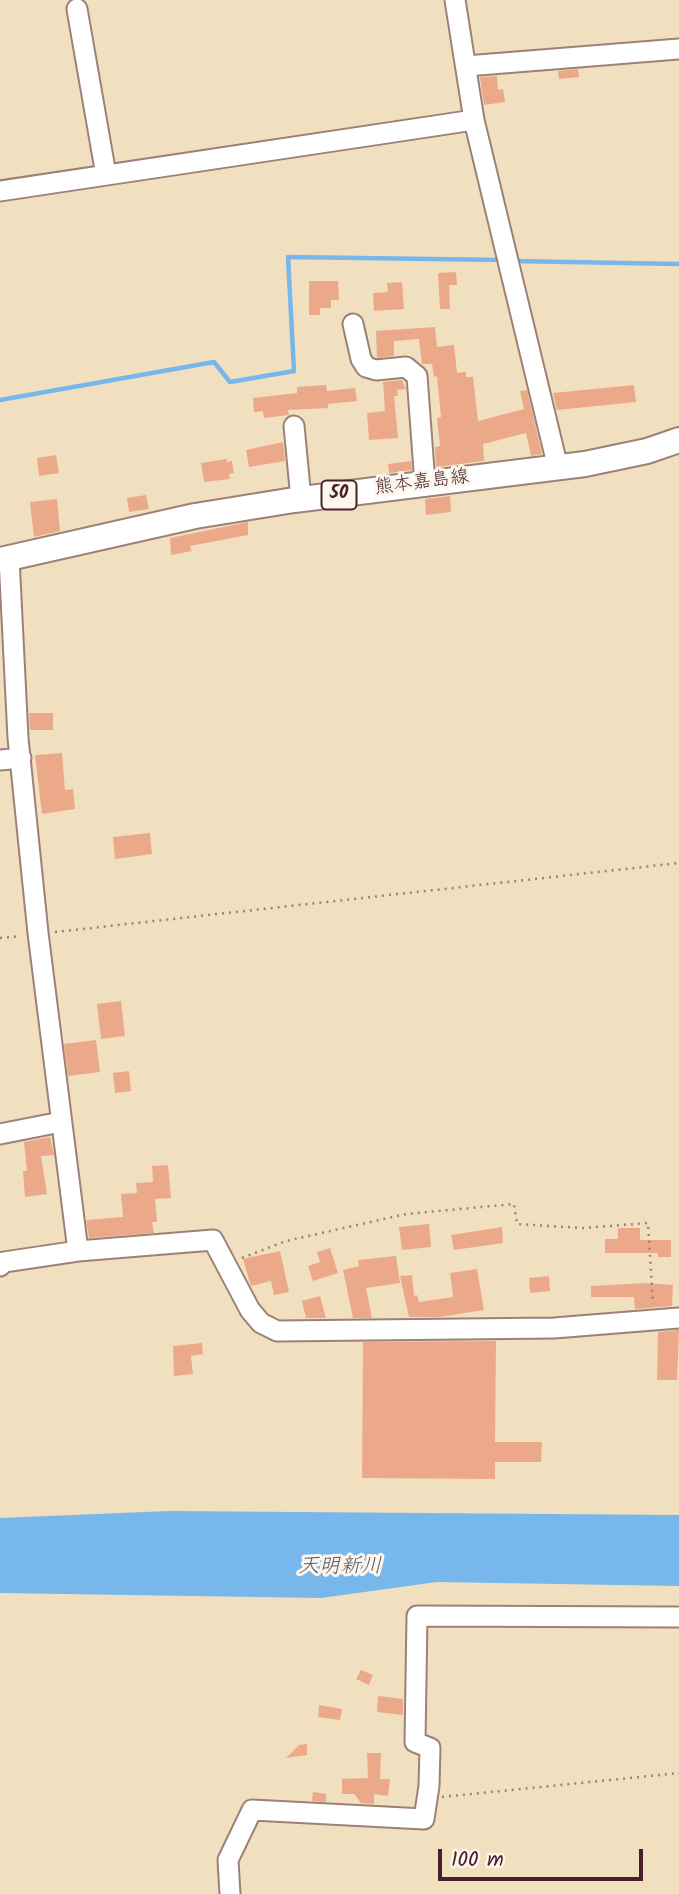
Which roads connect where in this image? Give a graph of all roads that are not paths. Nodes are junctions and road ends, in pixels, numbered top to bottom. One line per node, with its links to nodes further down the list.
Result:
1 (455, 0): 4 (street)
2 (77, 9): 6 (street)
3 (679, 49): 4 (street)
4 (466, 66): 5 (street)
5 (474, 120): 6 (street); 11 (street)
6 (106, 175): 7 (street)
7 (0, 191)
8 (353, 324): 12 (street)
9 (294, 426): 13 (street)
10 (679, 440): 11 (main road, 熊本嘉島線 / 50)
11 (558, 468): 12 (main road, 熊本嘉島線 / 50)
12 (425, 484): 13 (main road, 熊本嘉島線 / 50)
13 (301, 499): 14 (main road, 熊本嘉島線 / 50)
14 (4, 559): 15 (street)
15 (21, 758): 16 (street); 17 (street)
16 (0, 760)
17 (61, 1122): 18 (street); 19 (street)
18 (0, 1134)
19 (78, 1251): 20 (street); 21 (street)
20 (0, 1266)
21 (679, 1318)
22 (679, 1617): 23 (street)
23 (230, 1894)

